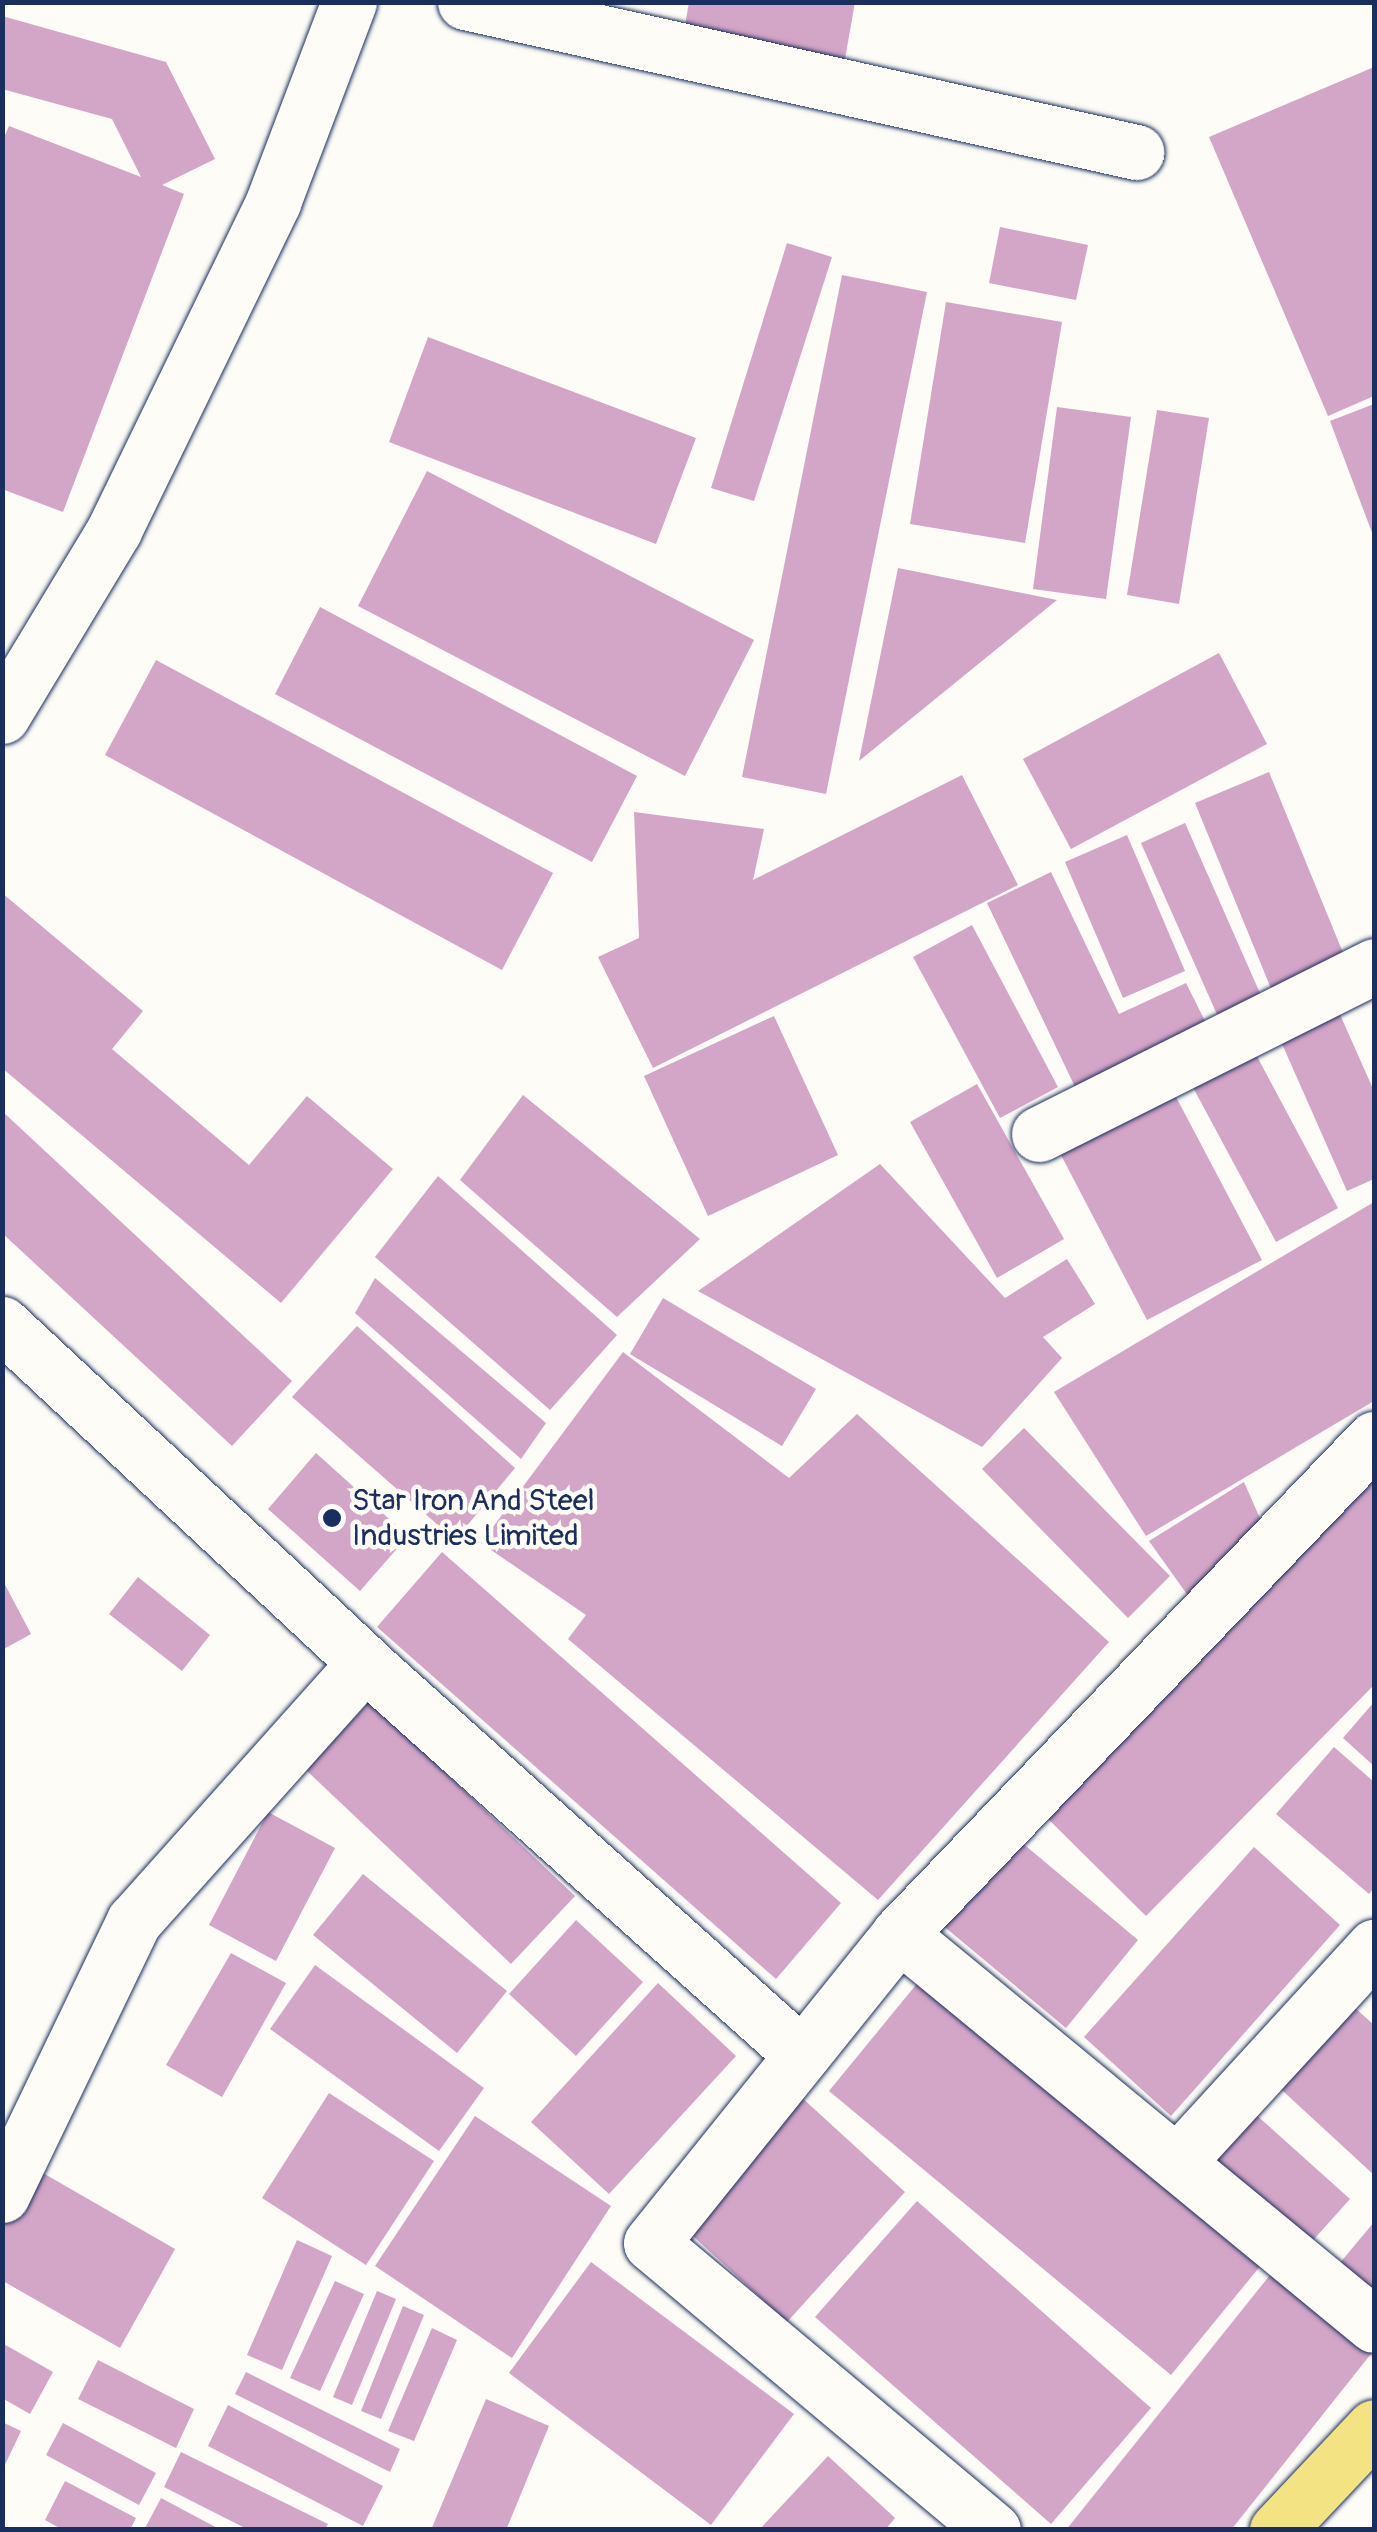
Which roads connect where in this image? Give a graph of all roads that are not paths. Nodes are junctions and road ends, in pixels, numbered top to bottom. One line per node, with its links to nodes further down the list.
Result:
1 (349, 2): 4 (street)
2 (465, 2): 3 (street)
3 (1136, 152)
4 (2, 716)
5 (1374, 966): 6 (street)
6 (1039, 1134)
7 (2, 1324): 9 (street)
8 (1374, 1439): 10 (street)
9 (366, 1664): 12 (street); 14 (street)
10 (899, 1934): 12 (street); 13 (street)
11 (1374, 1947): 13 (street)
12 (802, 2055): 17 (street)
13 (1177, 2162): 15 (street)
14 (2, 2195)
15 (1374, 2325)
16 (1374, 2427): 18 (main road)
17 (993, 2530)
18 (1277, 2530)

